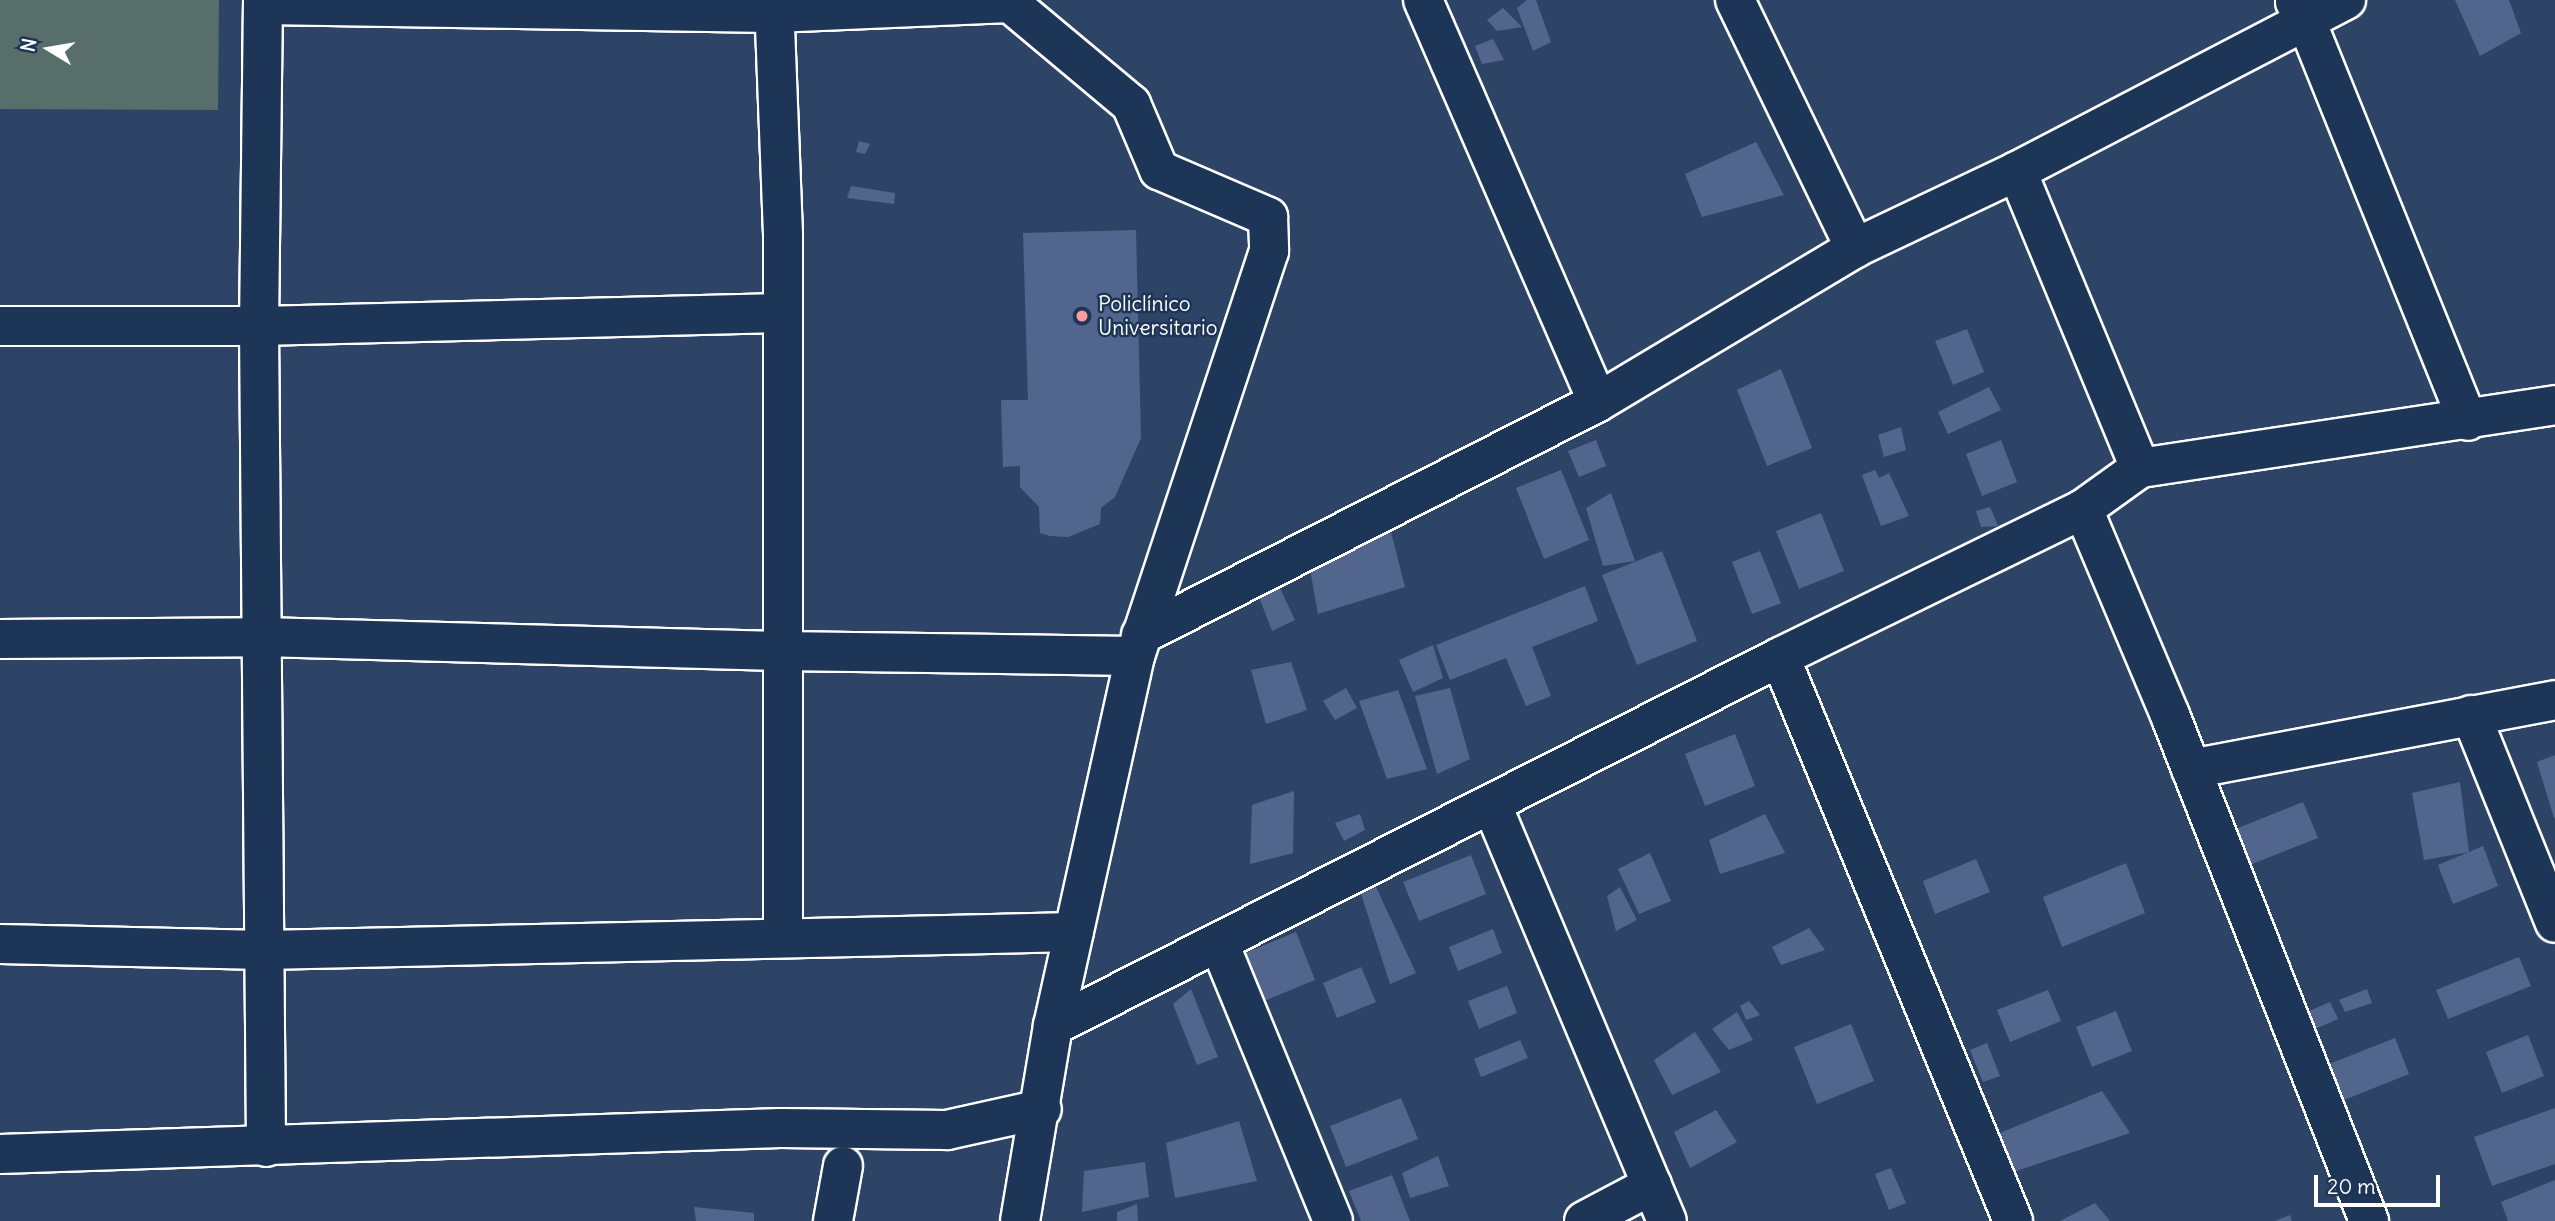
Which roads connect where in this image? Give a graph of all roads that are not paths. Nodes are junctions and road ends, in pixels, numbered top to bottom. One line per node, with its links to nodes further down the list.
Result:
1 (1423, 0): 12 (street)
2 (1735, 0): 8 (street)
3 (2346, 0): 6 (street)
4 (263, 2): 5 (street); 11 (street)
5 (774, 6): 9 (street); 19 (street)
6 (2300, 11): 7 (street); 14 (street)
7 (2017, 172): 8 (street); 15 (street)
8 (1855, 248): 12 (street)
9 (781, 313): 11 (street); 20 (street)
10 (0, 326): 11 (street)
11 (259, 326): 17 (street)
12 (1598, 402): 19 (street)
13 (2555, 405): 14 (street)
14 (2468, 421): 15 (street)
15 (2140, 468): 16 (street)
16 (2083, 509): 21 (street); 24 (street)
17 (262, 637): 18 (street); 20 (street); 31 (street)
18 (0, 639)
19 (1138, 645): 20 (street); 27 (street)
20 (779, 652): 28 (street)
21 (1780, 657): 25 (street); 43 (street)
22 (2555, 700): 23 (street)
23 (2471, 715): 24 (street); 26 (street)
24 (2191, 769): 44 (street)
25 (1492, 805): 29 (street); 37 (street)
26 (2555, 923)
27 (1074, 932): 28 (street); 32 (street)
28 (783, 937): 31 (street)
29 (1219, 943): 32 (street); 40 (street)
30 (0, 944): 31 (street)
31 (264, 950): 34 (street)
32 (1054, 1026): 33 (street)
33 (1042, 1110): 34 (street); 39 (street)
34 (266, 1147): 35 (street)
35 (0, 1154)
36 (843, 1166): 38 (street)
37 (1652, 1185): 41 (street); 42 (street)
38 (833, 1221)
39 (1020, 1221)
40 (1333, 1221)
41 (1584, 1221)
42 (1667, 1221)
43 (2013, 1221)
44 (2369, 1221)

